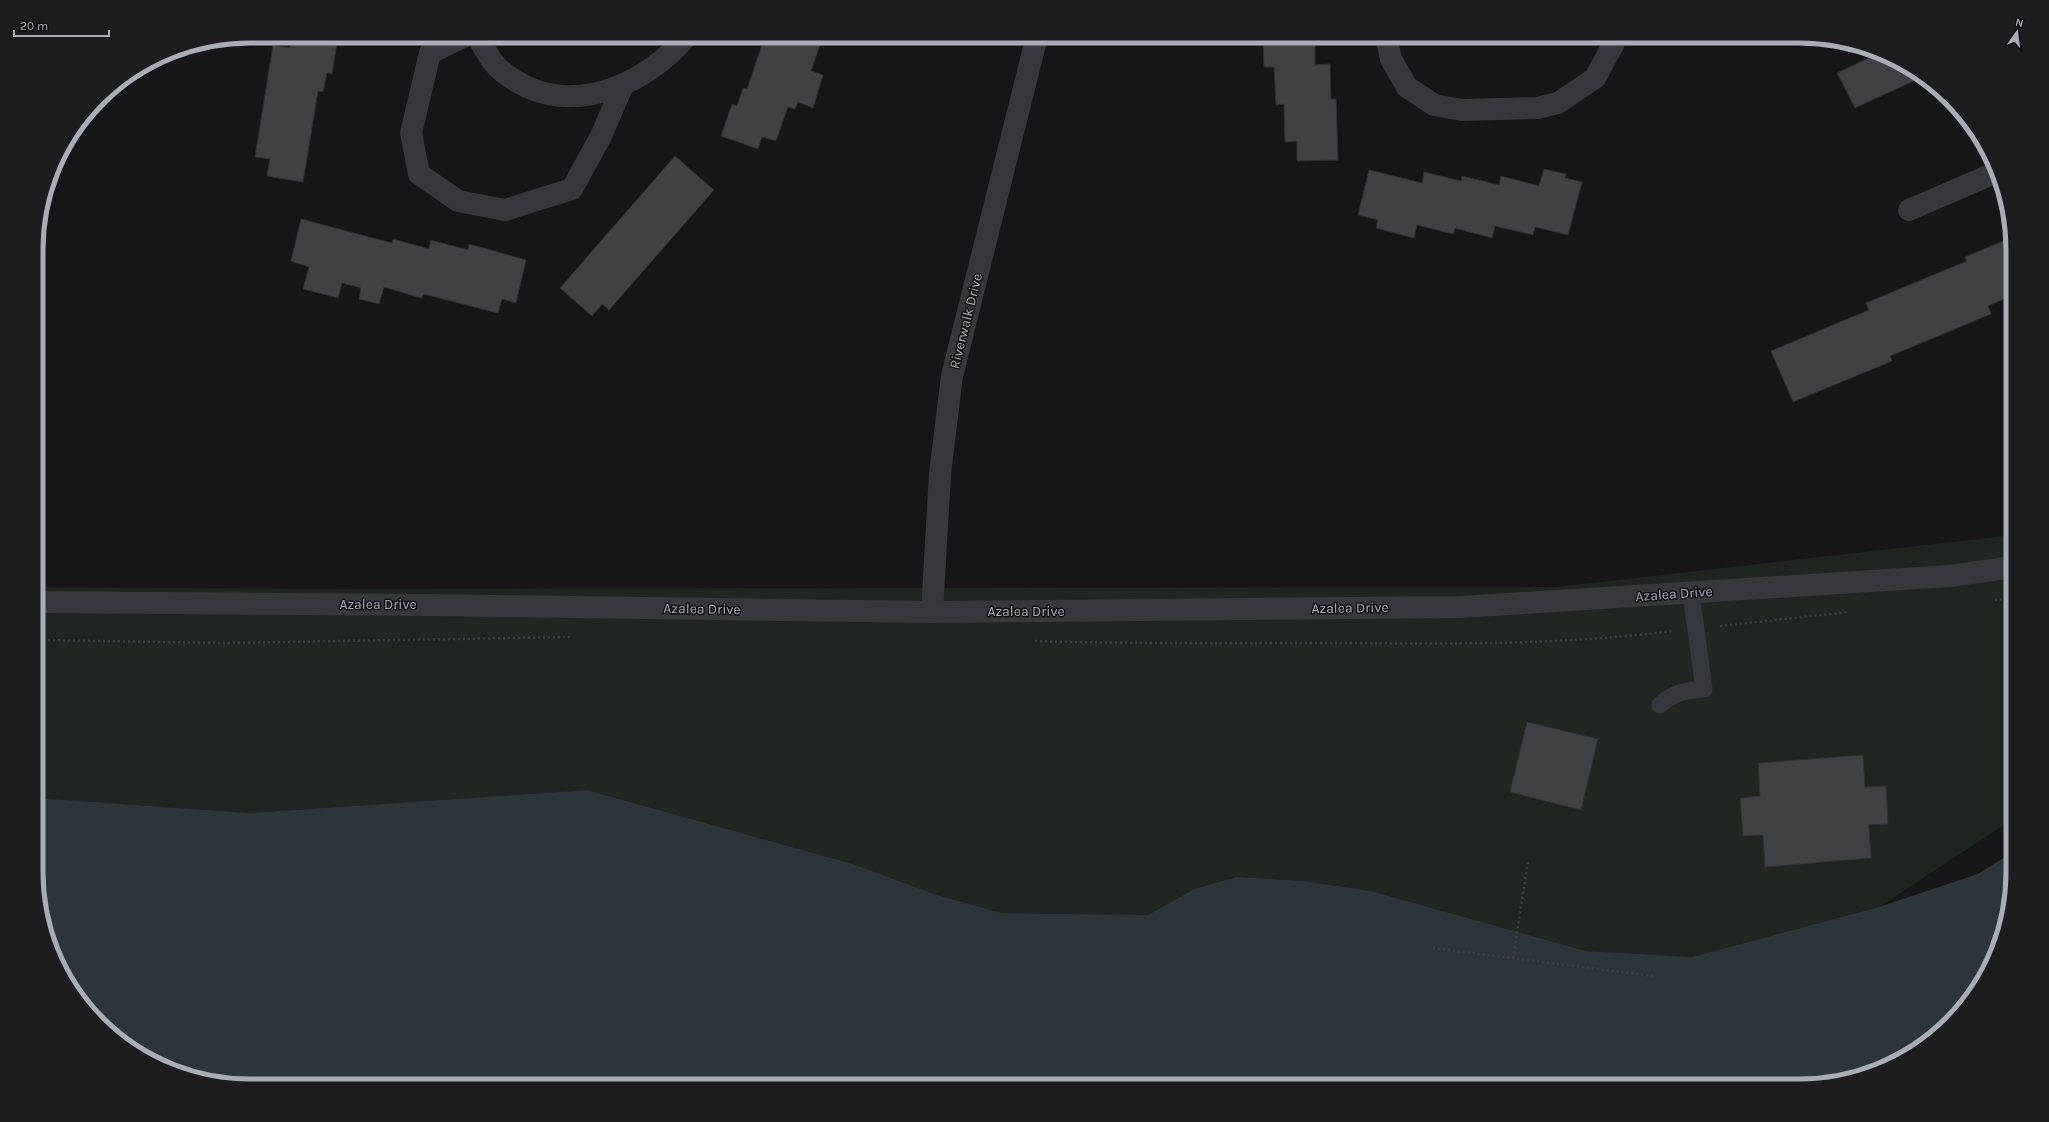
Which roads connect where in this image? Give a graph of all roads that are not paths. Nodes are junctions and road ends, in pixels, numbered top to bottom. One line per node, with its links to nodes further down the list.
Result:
1 (450, 43): 7 (street)
2 (481, 43): 7 (street)
3 (681, 43): 7 (street)
4 (1034, 43): 13 (street, Riverwalk Drive)
5 (1388, 43): 6 (street)
6 (1614, 43)
7 (622, 85)
8 (1991, 174): 9 (street)
9 (1910, 210)
10 (2006, 568): 11 (street, Azalea Drive)
11 (1691, 593): 13 (street, Azalea Drive); 14 (lane)
12 (43, 602): 13 (street, Azalea Drive)
13 (932, 612)
14 (1660, 705)

